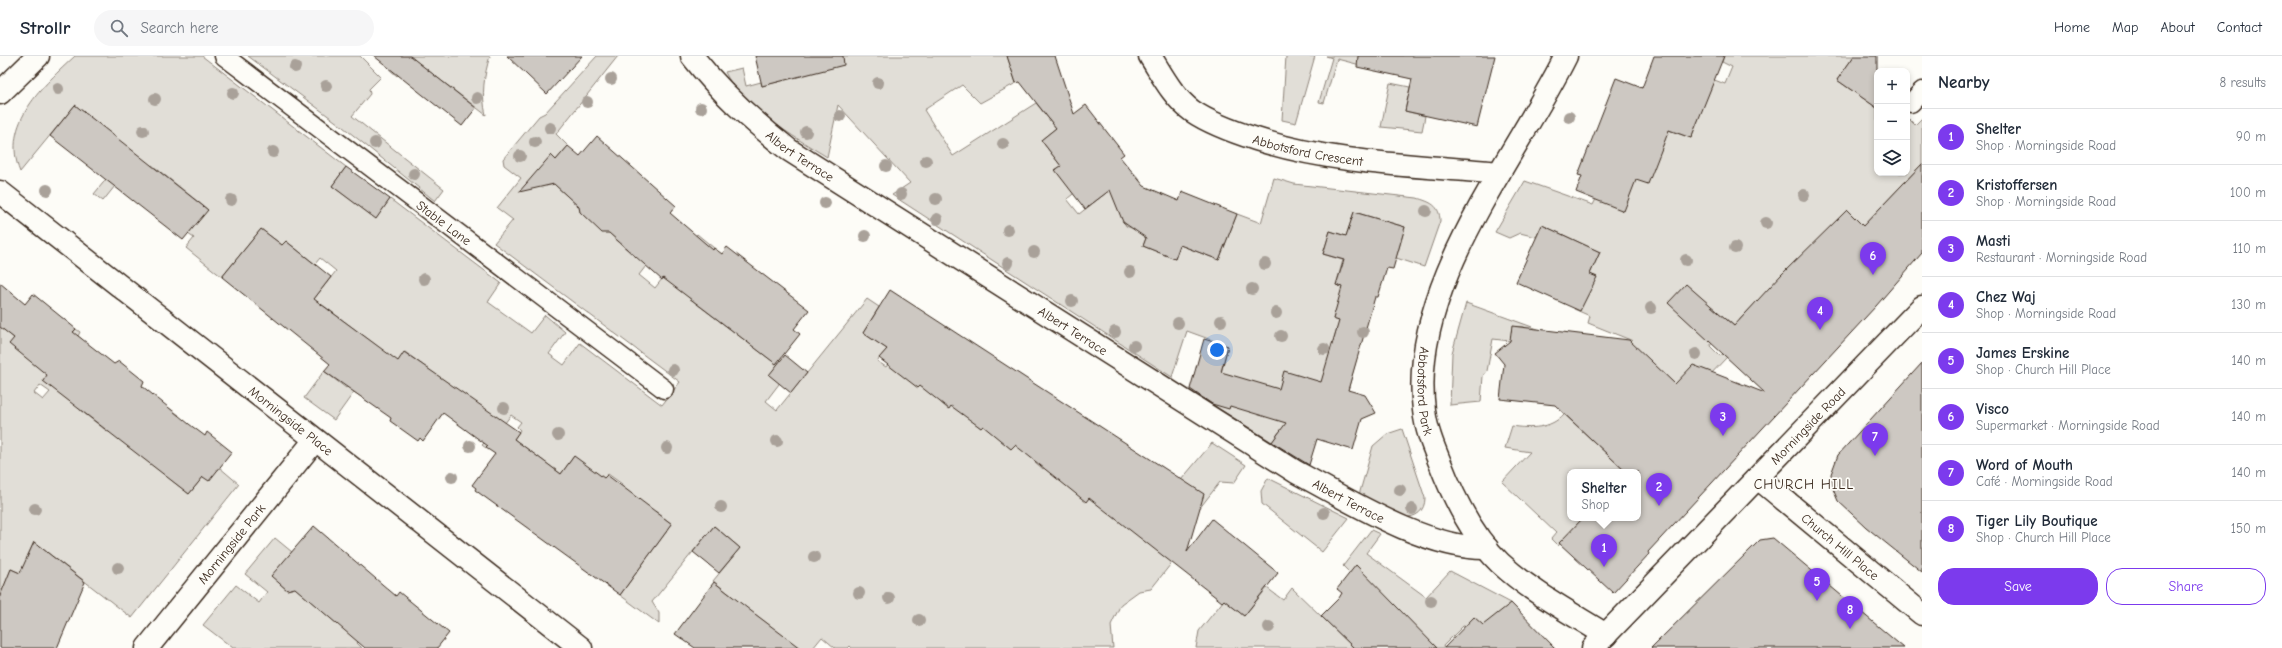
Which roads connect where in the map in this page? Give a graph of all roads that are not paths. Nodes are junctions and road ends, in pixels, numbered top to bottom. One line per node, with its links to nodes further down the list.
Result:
1 (38, 56): 6 (street)
2 (224, 56): 10 (lane, Stable Lane)
3 (692, 56): 13 (street, Albert Terrace)
4 (1150, 56): 7 (street, Abbotsford Crescent)
5 (1566, 56): 7 (street, Abbotsford Park)
6 (0, 93)
7 (1499, 173): 13 (street, Abbotsford Park)
8 (0, 192): 11 (street, Morningside Place)
9 (1922, 307): 12 (street, Morningside Road)
10 (664, 389)
11 (315, 440): 16 (street, Morningside Park); 17 (street, Morningside Place)
12 (1758, 478): 14 (street, Church Hill Place); 15 (street, Morningside Road)
13 (1487, 548): 15 (street, Abbotsford Park)
14 (1922, 614)
15 (1600, 642)
16 (147, 648)
17 (582, 648)

